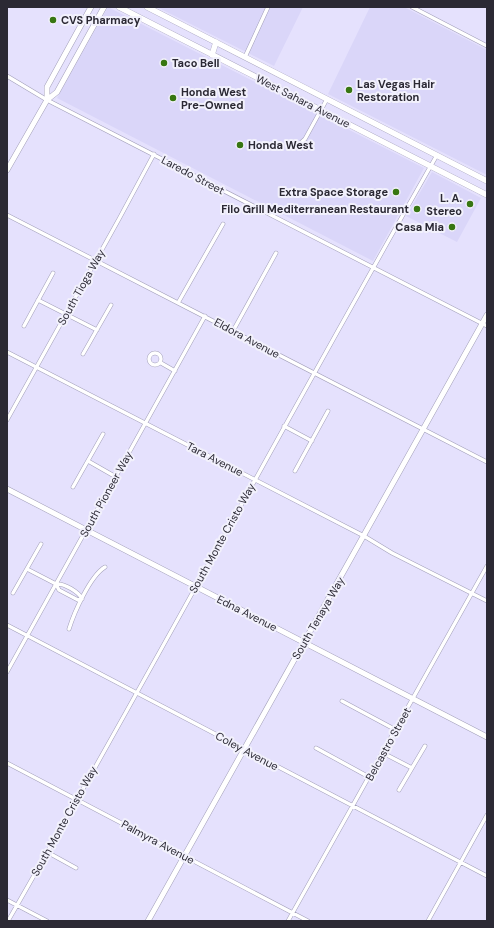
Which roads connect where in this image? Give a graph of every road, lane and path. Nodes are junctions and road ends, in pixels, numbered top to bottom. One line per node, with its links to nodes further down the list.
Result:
1 (91, 7): 13 (street)
2 (104, 7): 13 (street)
3 (119, 7): 9 (main road, West Sahara Avenue)
4 (147, 7): 7 (main road, West Sahara Avenue)
5 (268, 7): 10 (street)
6 (412, 7): 8 (street)
7 (216, 42): 9 (main road); 10 (main road, West Sahara Avenue)
8 (487, 46)
9 (212, 55): 14 (main road, West Sahara Avenue)
10 (245, 57): 12 (main road, West Sahara Avenue)
11 (7, 76): 13 (street, Laredo Street)
12 (327, 99): 14 (street); 17 (main road, West Sahara Avenue)
13 (47, 100): 16 (street, Laredo Street); 19 (street)
14 (320, 110): 15 (street); 18 (main road, West Sahara Avenue)
15 (296, 147)
16 (154, 154): 25 (street, South Tioga Way); 26 (street, Laredo Street)
17 (437, 155): 18 (street, South Monte Cristo Way); 20 (main road, West Sahara Avenue)
18 (430, 166): 21 (main road, West Sahara Avenue); 26 (street, South Monte Cristo Way)
19 (7, 170)
20 (487, 181)
21 (487, 195)
22 (7, 215): 25 (street, Eldora Avenue)
23 (223, 224): 29 (street)
24 (276, 253): 37 (street)
25 (96, 261): 29 (street, Eldora Avenue); 31 (street, South Tioga Way)
26 (373, 267): 34 (street, Laredo Street); 43 (street, South Monte Cristo Way)
27 (53, 273): 28 (street)
28 (38, 300): 31 (street); 35 (street)
29 (178, 303): 33 (street, Eldora Avenue)
30 (111, 305): 36 (street)
31 (66, 314): 36 (street); 41 (street, South Tioga Way)
32 (487, 315): 34 (street, South Tenaya Way)
33 (205, 316): 37 (street, Eldora Avenue); 42 (street, South Pioneer Way)
34 (485, 324): 48 (street, South Tenaya Way)
35 (24, 326)
36 (97, 330): 39 (street)
37 (233, 331): 43 (street, Eldora Avenue)
38 (7, 352): 41 (street, Tara Avenue)
39 (83, 354)
40 (160, 362): 42 (street)
41 (37, 367): 45 (street, South Tioga Way); 46 (street, Tara Avenue)
42 (175, 371): 46 (street, South Pioneer Way)
43 (314, 373): 47 (street, South Monte Cristo Way); 48 (street, Eldora Avenue)
44 (328, 411): 50 (street)
45 (7, 420)
46 (146, 423): 54 (street, South Pioneer Way); 55 (street, Tara Avenue)
47 (284, 426): 50 (street); 55 (street, South Monte Cristo Way)
48 (423, 430): 52 (street, Eldora Avenue); 59 (street, South Tenaya Way)
49 (103, 434): 51 (street)
50 (312, 441): 53 (street)
51 (88, 461): 54 (street); 56 (street)
52 (487, 462)
53 (295, 471)
54 (116, 477): 58 (street, South Pioneer Way)
55 (255, 480): 59 (street, Tara Avenue); 65 (street, South Monte Cristo Way)
56 (73, 487)
57 (7, 489): 58 (street, Edna Avenue)
58 (86, 530): 64 (street, South Pioneer Way); 65 (street, Edna Avenue)
59 (364, 536): 67 (street, Tara Avenue); 73 (street, South Tenaya Way)
60 (41, 544): 63 (street)
61 (487, 566): 67 (street, Belcastro Street)
62 (105, 567): 68 (street)
63 (27, 569): 64 (street); 66 (street)
64 (56, 584): 68 (street); 68 (street); 72 (street, South Pioneer Way)
65 (195, 586): 73 (street, Edna Avenue); 75 (street, South Monte Cristo Way)
66 (13, 593)
67 (472, 593): 69 (street, Tara Avenue); 76 (street, Belcastro Street)
68 (82, 599): 71 (street)
69 (487, 600)
70 (7, 625): 72 (street, Coley Avenue)
71 (69, 629)
72 (27, 636): 74 (street, South Pioneer Way); 75 (street, Coley Avenue)
73 (304, 642): 76 (street, Edna Avenue); 82 (street, South Tenaya Way)
74 (7, 672)
75 (136, 693): 82 (street, Coley Avenue); 88 (street, South Monte Cristo Way)
76 (413, 699): 78 (street, Belcastro Street); 79 (street, Edna Avenue)
77 (342, 701): 78 (street)
78 (396, 730): 83 (street, Belcastro Street)
79 (487, 737)
80 (425, 746): 85 (street)
81 (316, 748): 86 (street)
82 (244, 749): 89 (street, Coley Avenue); 92 (street, South Tenaya Way)
83 (383, 753): 85 (street); 86 (street, Belcastro Street)
84 (7, 763): 88 (street, Palmyra Avenue)
85 (412, 768): 87 (street)
86 (369, 777): 89 (street, Belcastro Street)
87 (399, 790)
88 (76, 799): 91 (street, South Monte Cristo Way); 92 (street, Palmyra Avenue)
89 (353, 806): 93 (street, Coley Avenue); 98 (street, Belcastro Street)
90 (487, 815): 93 (street)
91 (47, 852): 94 (street); 97 (street, South Monte Cristo Way)
92 (185, 856): 98 (street, Palmyra Avenue); 101 (street, South Tenaya Way)
93 (461, 862): 95 (street, Coley Avenue); 104 (street)
94 (76, 868)
95 (487, 876)
96 (7, 900): 97 (street)
97 (17, 905): 99 (street, South Monte Cristo Way); 100 (street)
98 (293, 913): 102 (street, Belcastro Street); 103 (street, Palmyra Avenue)
99 (8, 921)
100 (46, 921)
101 (148, 921)
102 (288, 921)
103 (308, 921)
104 (428, 921)

